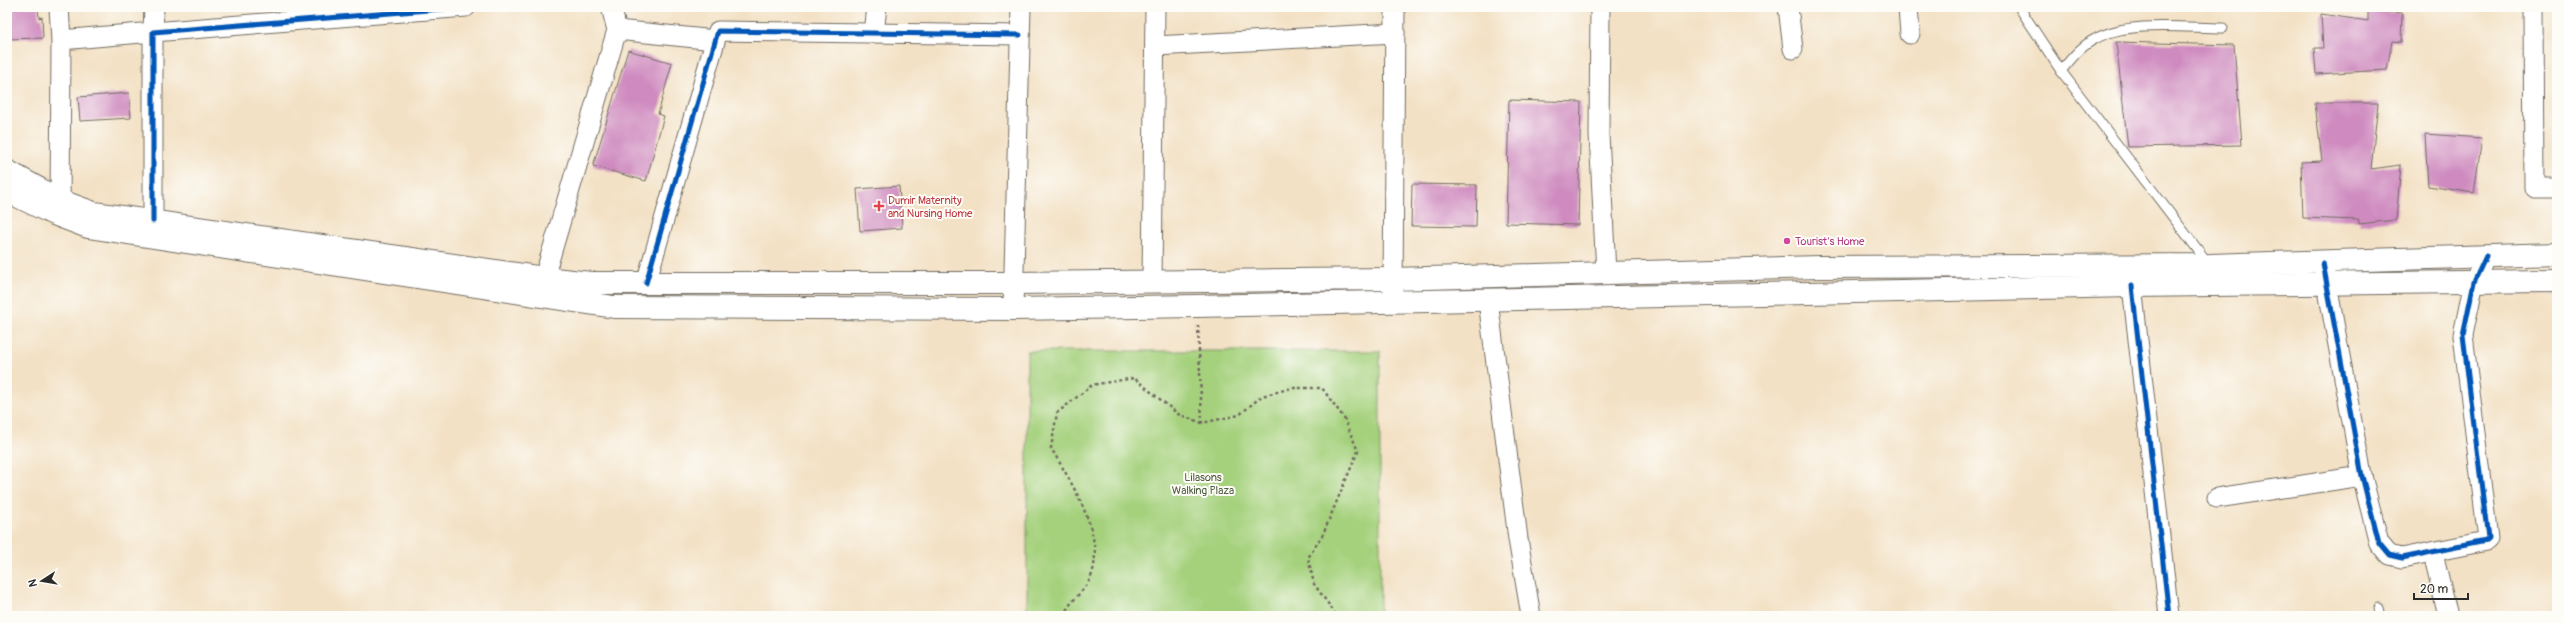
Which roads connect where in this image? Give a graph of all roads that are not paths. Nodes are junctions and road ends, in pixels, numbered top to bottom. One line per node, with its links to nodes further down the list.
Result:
1 (59, 7): 22 (street)
2 (154, 7): 17 (street)
3 (466, 7): 14 (street)
4 (611, 7): 16 (street)
5 (877, 7): 18 (street)
6 (1021, 7): 21 (street)
7 (1155, 7): 24 (street)
8 (1395, 7): 19 (street)
9 (1600, 7): 37 (street)
10 (1788, 7): 25 (street)
11 (1908, 7): 20 (street)
12 (2019, 7): 26 (lane)
13 (2533, 7): 28 (street)
14 (273, 15): 17 (street)
15 (2223, 28): 26 (lane)
16 (617, 30): 23 (street); 39 (street)
17 (153, 32): 22 (street); 31 (street)
18 (874, 33): 21 (street); 23 (street)
19 (1395, 33): 24 (street); 40 (street)
20 (1910, 34)
21 (1020, 35): 45 (street)
22 (61, 40): 30 (street)
23 (715, 40): 44 (street)
24 (1155, 46): 42 (street)
25 (1793, 49)
26 (2061, 71): 35 (lane)
27 (7, 171): 30 (main road)
28 (2557, 188)
29 (7, 191): 30 (main road)
30 (60, 209): 31 (main road); 51 (main road)
31 (153, 220): 39 (main road)
32 (2557, 254): 33 (main road)
33 (2486, 256): 38 (main road); 43 (street)
34 (1933, 266): 35 (main road); 36 (main road); 47 (main road)
35 (2210, 266): 38 (main road)
36 (1655, 271): 37 (main road); 48 (main road)
37 (1606, 273): 40 (main road)
38 (2324, 273): 43 (main road); 46 (main road); 52 (street)
39 (544, 278): 44 (main road)
40 (1393, 279): 42 (main road); 50 (street)
41 (2557, 280): 43 (main road)
42 (1152, 282): 45 (main road)
43 (2474, 282): 54 (street)
44 (646, 283): 45 (main road)
45 (1014, 283): 51 (street)
46 (2132, 286): 47 (main road); 56 (street)
47 (1935, 290): 48 (main road)
48 (1656, 296): 49 (main road)
49 (1488, 300): 50 (main road); 55 (street)
50 (1393, 304): 51 (main road)
51 (1013, 309)
52 (2362, 476): 53 (street); 54 (street)
53 (2217, 498)
54 (2433, 554): 57 (street)
55 (1531, 616)
56 (2169, 616)
57 (2448, 616)

